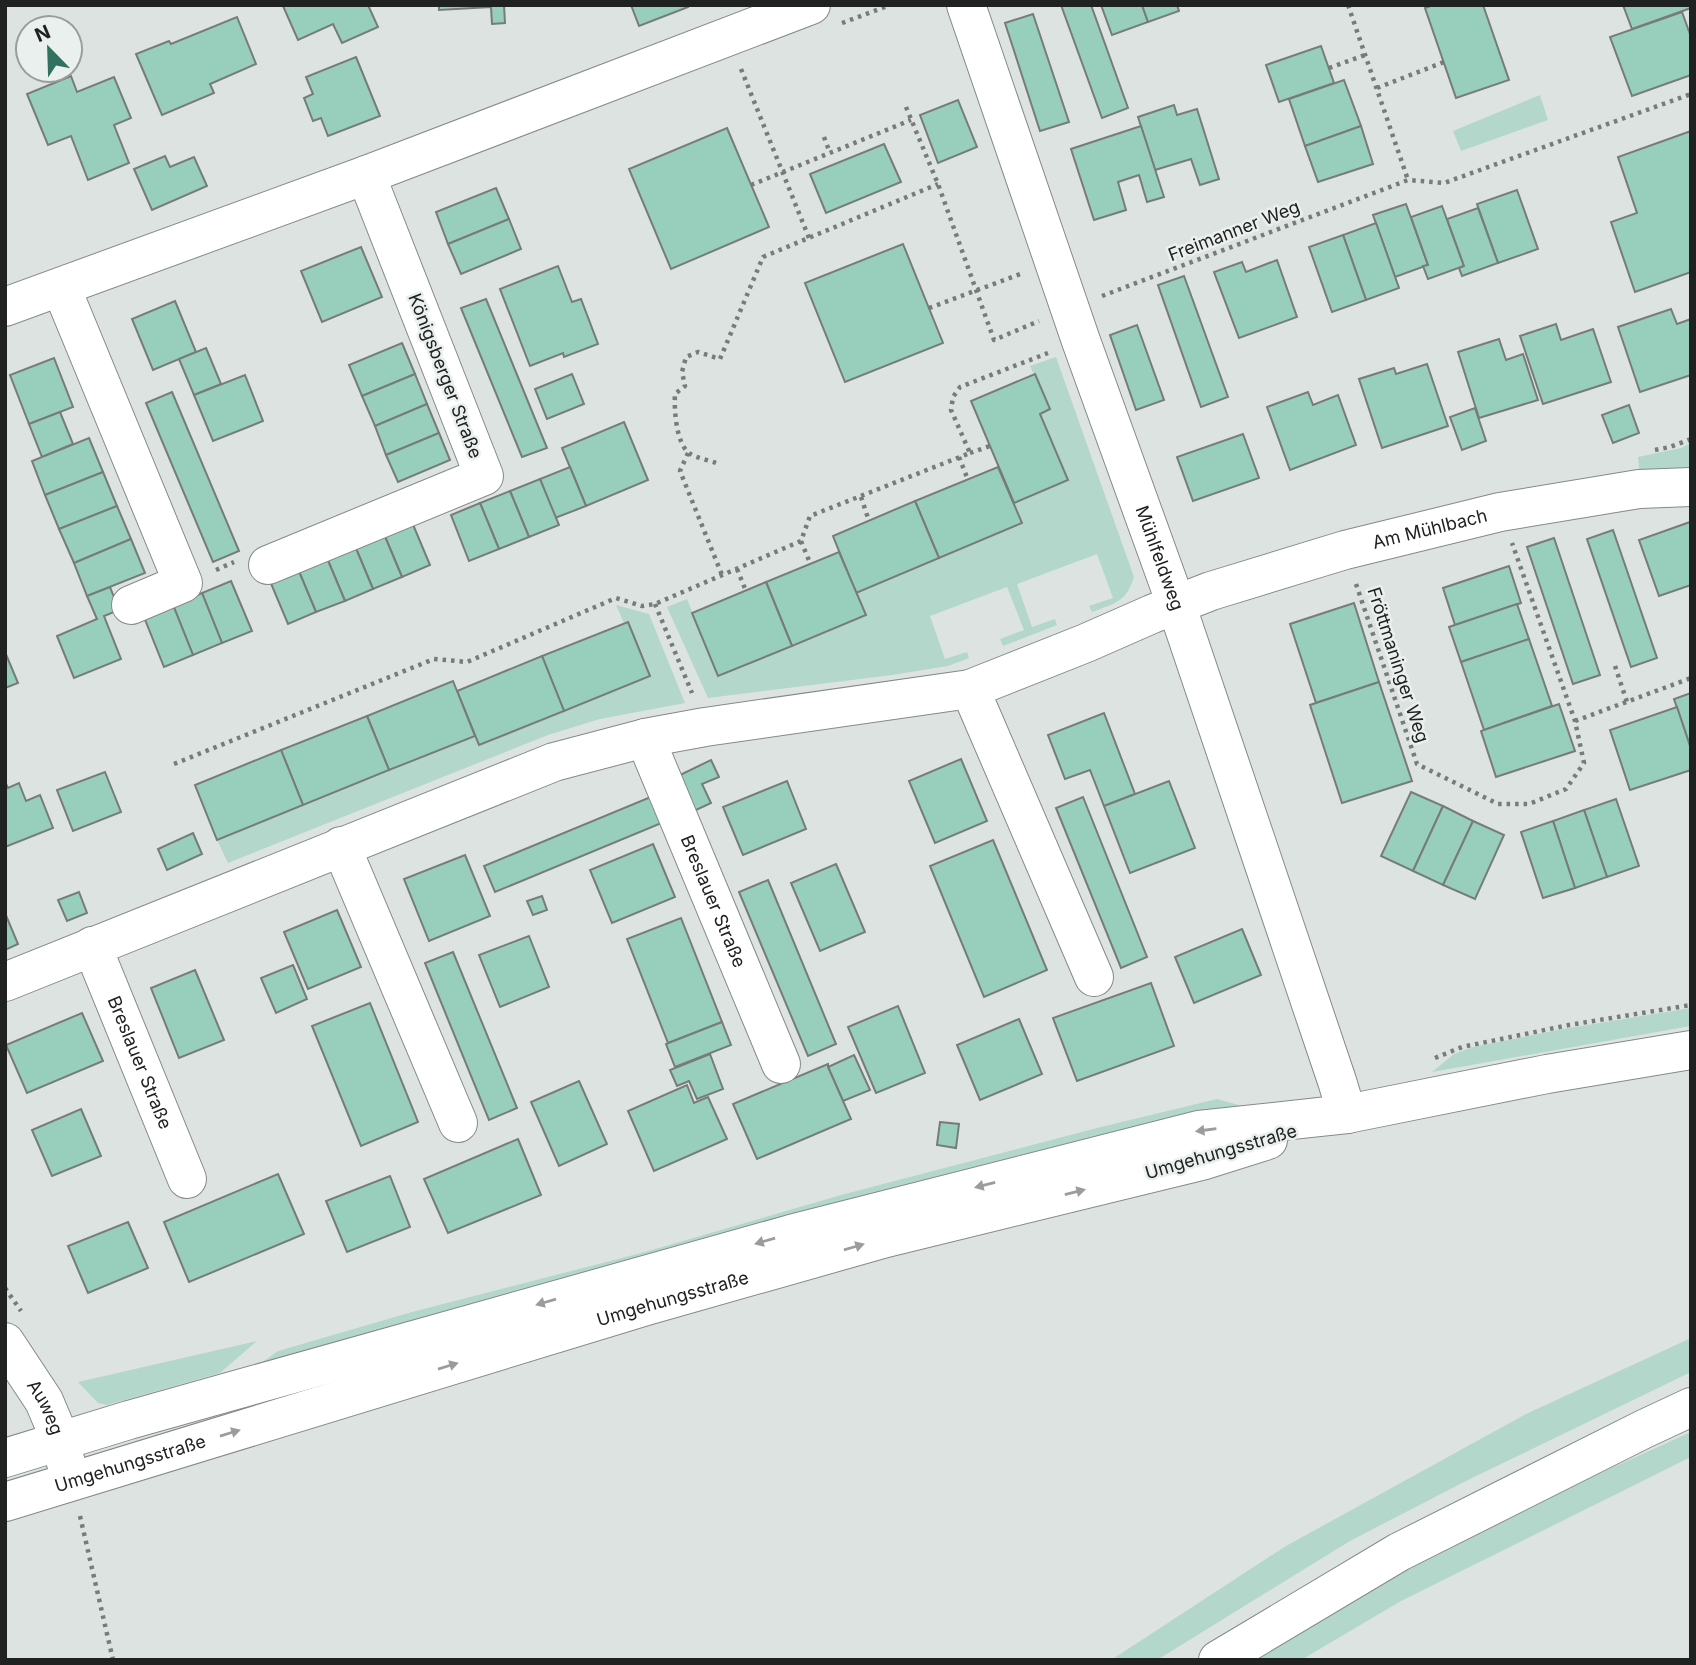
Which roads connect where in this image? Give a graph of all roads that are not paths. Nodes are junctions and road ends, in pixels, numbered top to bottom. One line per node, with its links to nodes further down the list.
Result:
1 (811, 5): 3 (street)
2 (966, 5): 8 (street, Mühlfeldweg)
3 (366, 175): 4 (street); 7 (street, Königsberger Straße)
4 (61, 287): 5 (street); 9 (street)
5 (5, 307)
6 (1691, 487): 8 (street, Am Mühlbach)
7 (268, 565)
8 (1176, 604): 10 (street); 18 (street, Mühlfeldweg)
9 (131, 605)
10 (970, 689): 11 (street); 14 (street)
11 (645, 738): 12 (street); 17 (street, Breslauer Straße)
12 (341, 846): 13 (street); 19 (street)
13 (92, 946): 15 (street); 20 (street, Breslauer Straße)
14 (1094, 977)
15 (5, 982)
16 (1691, 1050): 18 (street, Umgehungsstraße)
17 (780, 1064)
18 (1347, 1114): 23 (street, Umgehungsstraße, one-way to 23); 25 (street, Umgehungsstraße, one-way to 18)
19 (458, 1122)
20 (187, 1179)
21 (5, 1342): 23 (street, Auweg)
22 (1691, 1407): 27 (street)
23 (60, 1442): 24 (street, Umgehungsstraße); 25 (street, Auweg)
24 (5, 1458)
25 (71, 1481): 26 (street, Umgehungsstraße)
26 (5, 1502)
27 (1219, 1660)

